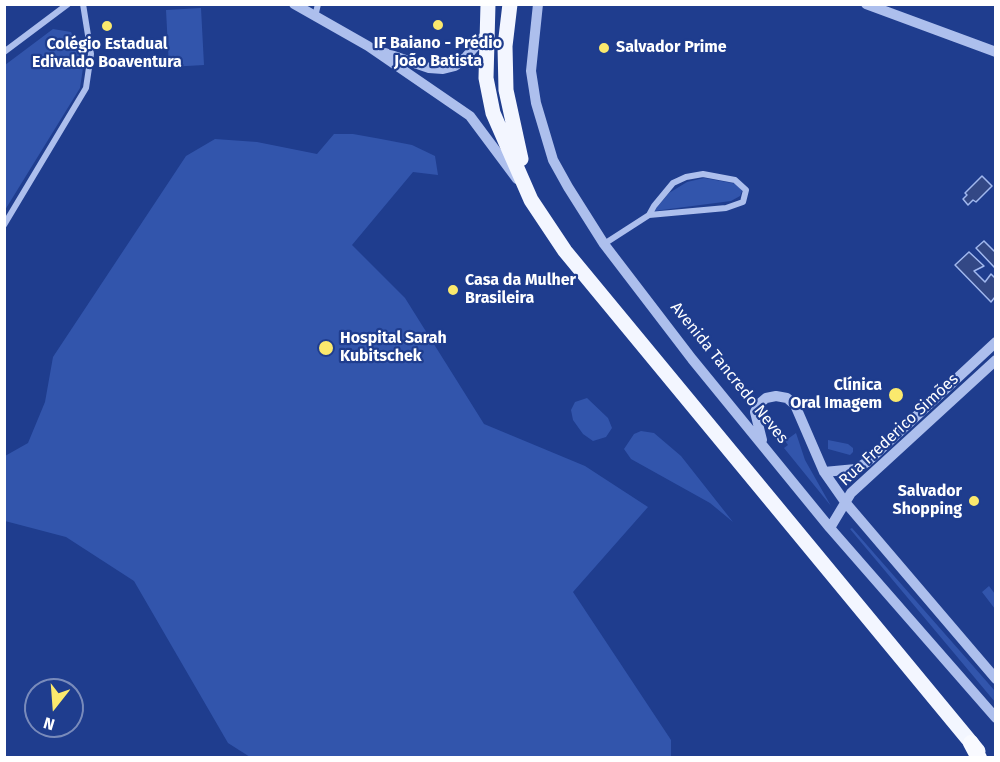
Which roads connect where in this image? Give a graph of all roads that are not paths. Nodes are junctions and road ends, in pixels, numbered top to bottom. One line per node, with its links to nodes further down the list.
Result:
1 (68, 4): 12 (street)
2 (82, 4): 16 (street)
3 (294, 4): 9 (street)
4 (318, 4): 9 (street)
5 (488, 4): 10 (main road)
6 (510, 4): 14 (main road)
7 (538, 4): 17 (street, Avenida Tancredo Neves)
8 (866, 4): 13 (street)
9 (315, 17): 11 (street)
10 (485, 35): 11 (street); 14 (main road)
11 (368, 46): 14 (street)
12 (4, 52)
13 (996, 52)
14 (531, 200): 28 (main road)
15 (649, 215): 15 (street); 17 (street)
16 (4, 225)
17 (604, 244): 22 (street, Avenida Tancredo Neves)
18 (996, 342): 20 (street, Rua Frederico Simões)
19 (996, 360): 21 (street, Rua Frederico Simões)
20 (975, 362): 21 (street); 23 (street, Rua Frederico Simões)
21 (953, 401): 24 (street, Rua Frederico Simões)
22 (765, 446): 23 (street); 25 (street, Avenida Tancredo Neves)
23 (824, 472): 24 (street)
24 (845, 502): 25 (street, Rua Frederico Simões); 26 (street)
25 (830, 528): 27 (street, Avenida Tancredo Neves)
26 (996, 679)
27 (996, 718)
28 (975, 750): 29 (main road)
29 (984, 758)

